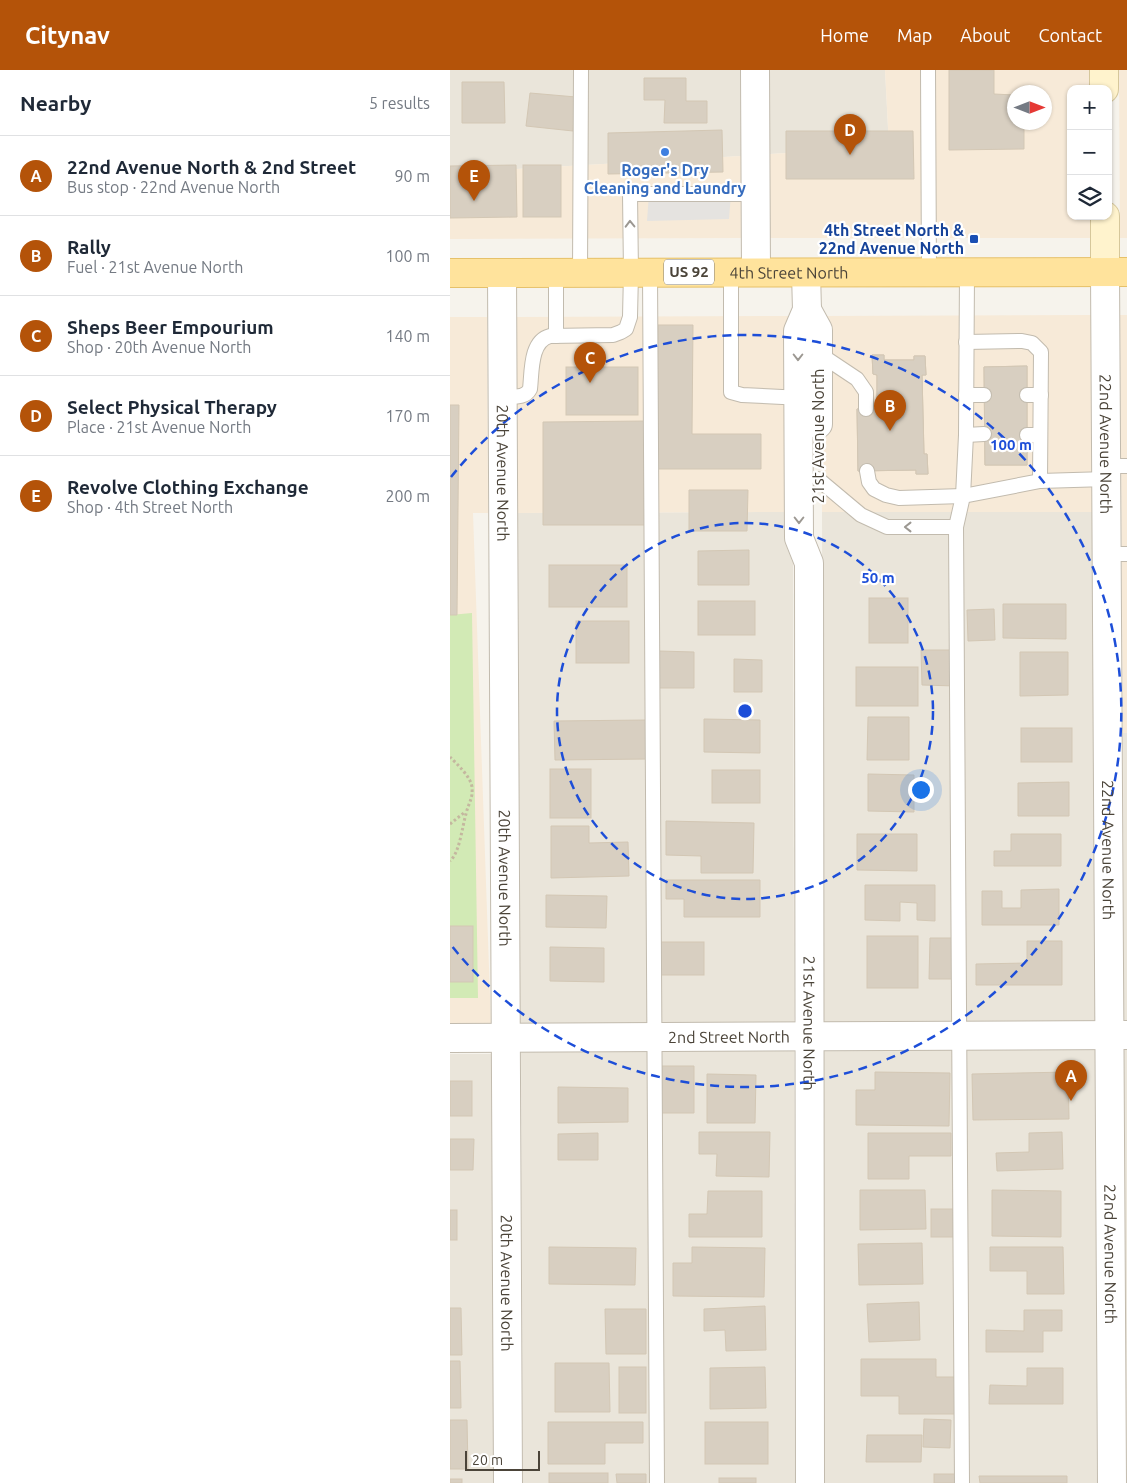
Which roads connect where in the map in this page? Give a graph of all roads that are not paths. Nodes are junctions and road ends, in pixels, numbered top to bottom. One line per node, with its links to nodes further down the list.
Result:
1 (581, 70): 13 (lane)
2 (755, 70): 6 (street)
3 (928, 70): 9 (lane)
4 (1104, 70): 5 (main road)
5 (1104, 85)
6 (755, 194): 8 (street); 14 (lane, one-way to 6)
7 (1106, 220): 10 (main road, 22nd Avenue North)
8 (743, 272): 14 (main road, 4th Street North / US 92); 15 (main road, 4th Street North / US 92); 24 (lane)
9 (929, 272): 15 (main road, 4th Street North / US 92); 16 (main road, 4th Street North / US 92)
10 (1116, 272): 16 (main road, 4th Street North / US 92); 28 (street, 22nd Avenue North)
11 (450, 273): 12 (main road, 4th Street North / US 92)
12 (502, 273): 13 (main road, 4th Street North / US 92); 23 (street, 20th Avenue North)
13 (568, 273): 14 (main road, 4th Street North / US 92); 18 (lane)
14 (641, 273): 18 (lane); 38 (lane)
15 (806, 273): 17 (street, 21st Avenue North)
16 (967, 273): 19 (lane)
17 (807, 310): 20 (street, 21st Avenue North); 24 (street, 21st Avenue North, one-way to 24)
18 (556, 336): 23 (lane)
19 (966, 342): 21 (lane); 31 (lane)
20 (818, 354): 24 (street, 21st Avenue North); 25 (lane)
21 (966, 395): 22 (lane); 27 (lane)
22 (984, 395)
23 (502, 397): 41 (street, 20th Avenue North)
24 (808, 398): 30 (street, 21st Avenue North); 35 (street, 21st Avenue North, one-way to 35)
25 (866, 409)
26 (984, 434): 27 (lane)
27 (966, 435): 32 (lane)
28 (1113, 470): 31 (lane); 34 (street, 22nd Avenue North)
29 (867, 471): 32 (lane)
30 (818, 479): 33 (lane, one-way to 30); 35 (street, 21st Avenue North)
31 (1040, 481): 32 (lane)
32 (963, 496): 33 (lane)
33 (956, 526): 37 (lane)
34 (1117, 554): 36 (street, 22nd Avenue North)
35 (808, 563): 39 (street, 21st Avenue North)
36 (1118, 1035): 37 (street, 2nd Street North); 46 (street, 22nd Avenue North)
37 (959, 1036): 39 (street, 2nd Street North); 45 (lane)
38 (654, 1037): 39 (street, 2nd Street North); 41 (street, 2nd Street North); 43 (lane)
39 (808, 1037): 44 (street, 21st Avenue North)
40 (450, 1038): 41 (street, 2nd Street North)
41 (506, 1038): 42 (street, 20th Avenue North)
42 (508, 1483)
43 (657, 1483)
44 (810, 1483)
45 (962, 1483)
46 (1112, 1483)

